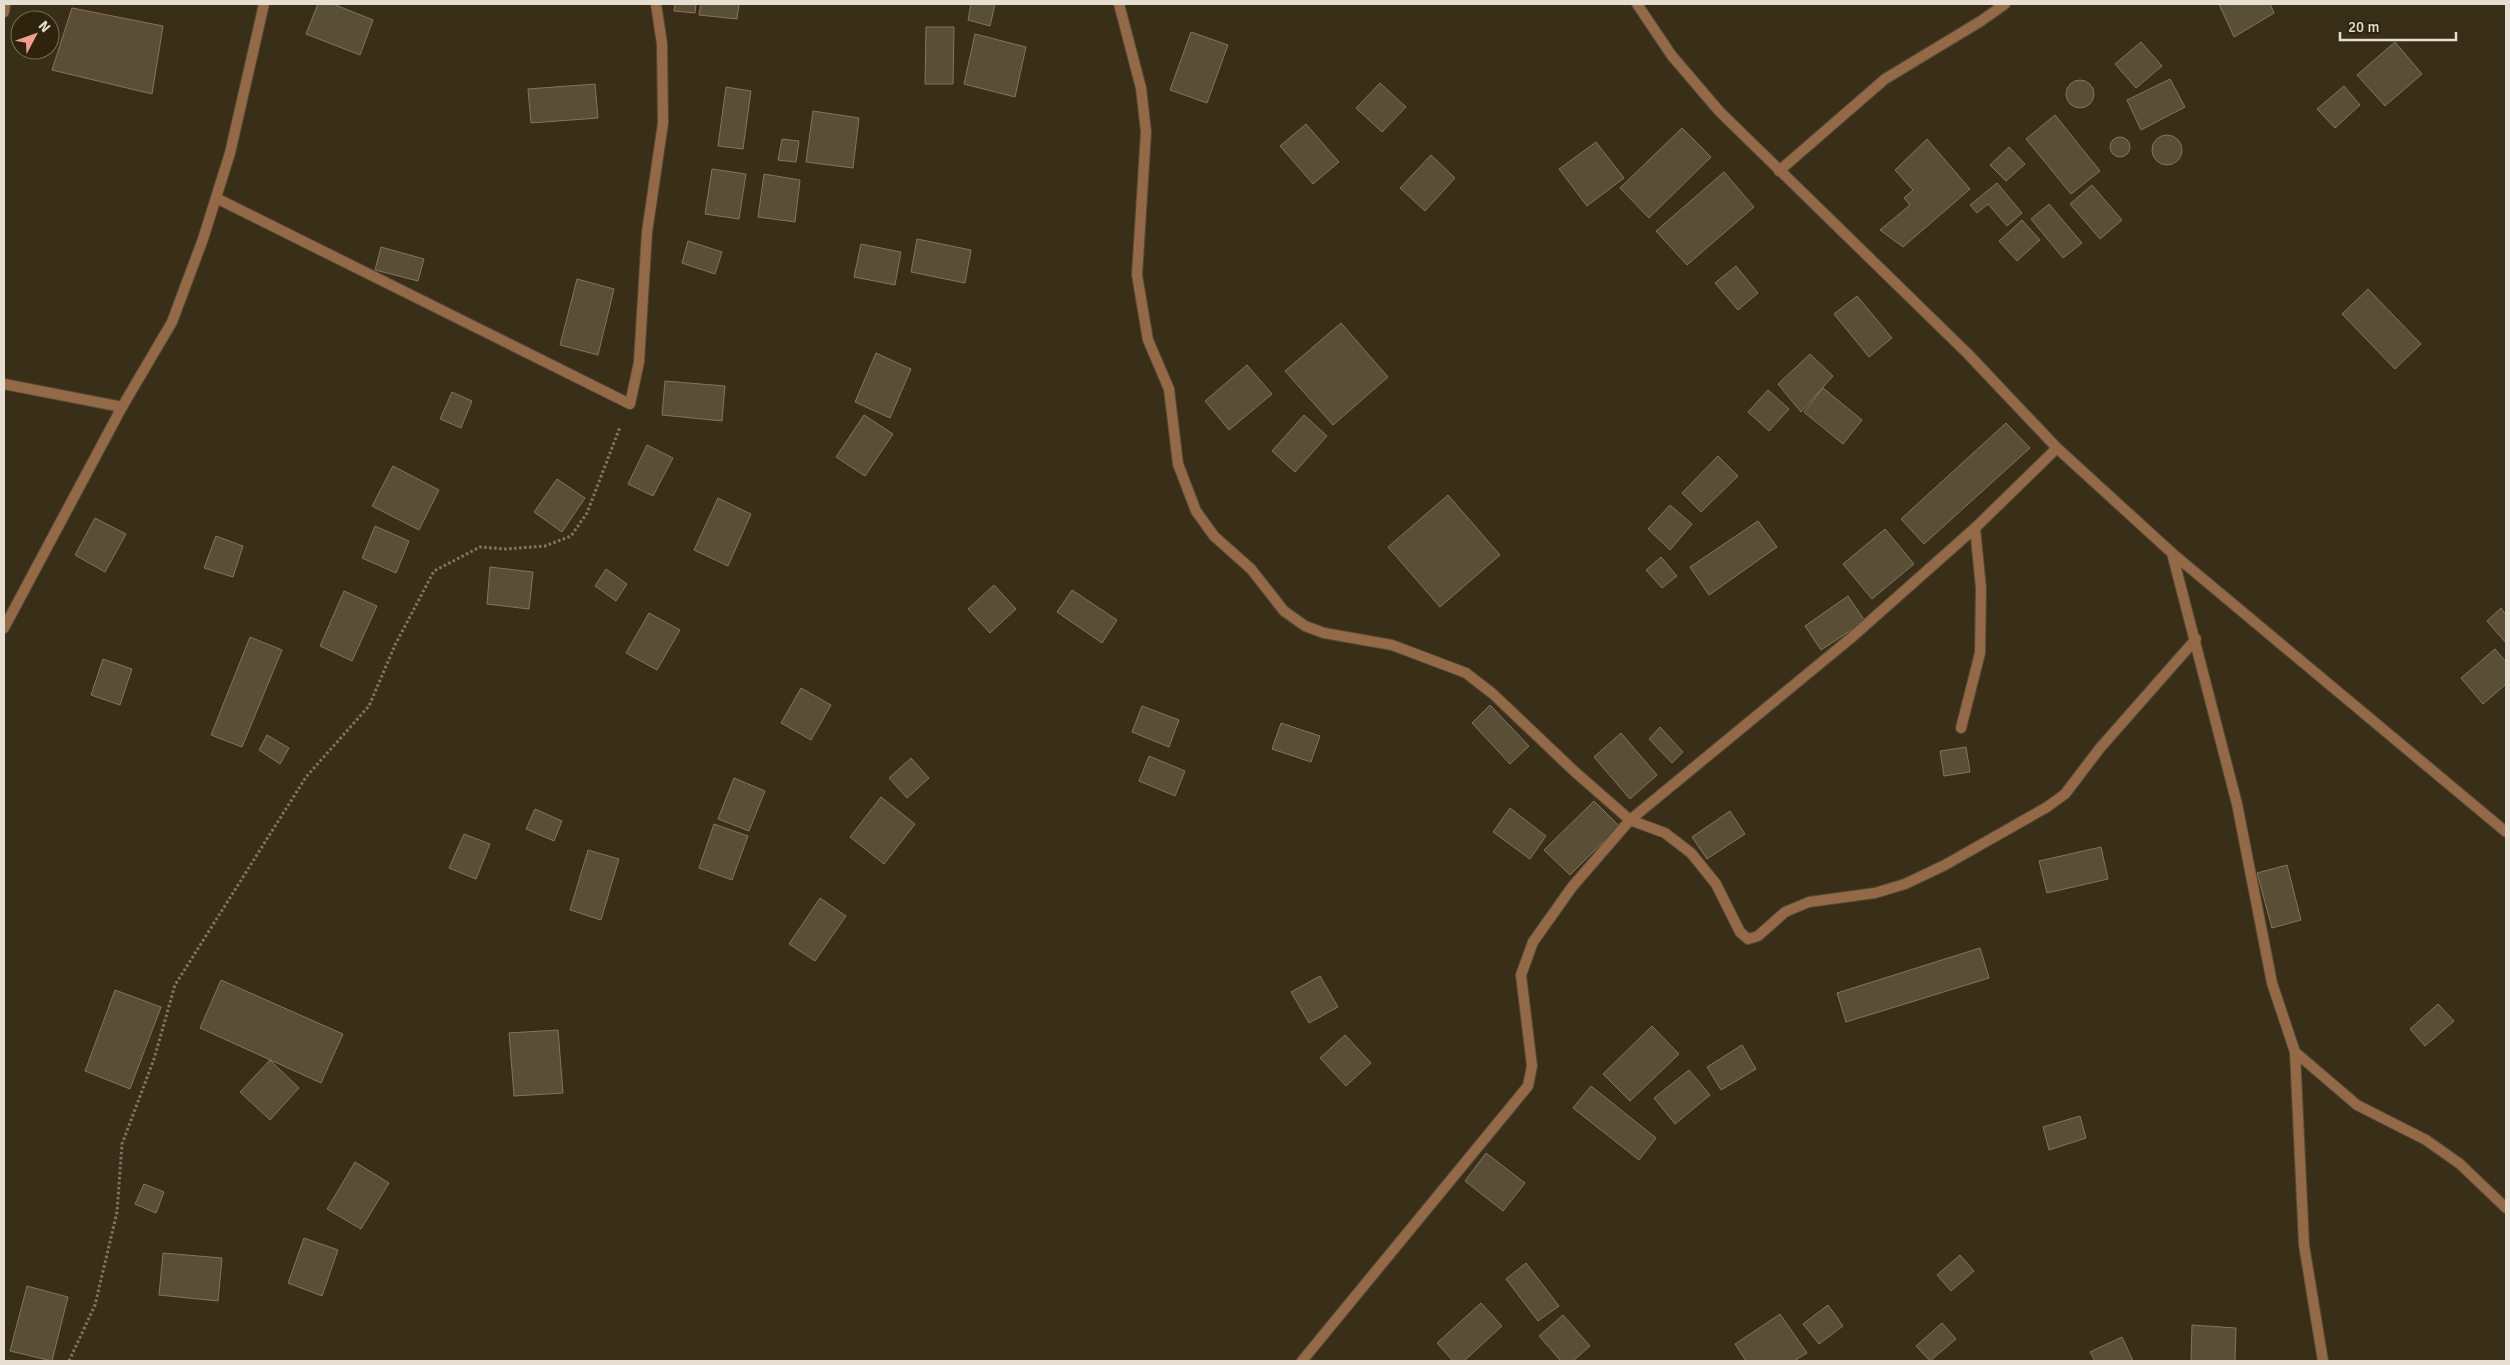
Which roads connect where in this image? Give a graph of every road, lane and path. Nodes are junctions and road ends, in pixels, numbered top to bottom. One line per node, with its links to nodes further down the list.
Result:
1 (5, 4): 7 (street)
2 (264, 4): 9 (street)
3 (656, 4): 11 (street)
4 (1118, 4): 19 (street)
5 (1637, 4): 8 (street)
6 (2004, 4): 8 (street)
7 (4, 12)
8 (1780, 171): 13 (street)
9 (216, 198): 11 (street); 12 (street)
10 (4, 384): 12 (street)
11 (630, 404): 23 (path)
12 (122, 407): 16 (street)
13 (2057, 448): 14 (street); 15 (street)
14 (1975, 528): 18 (street); 19 (street)
15 (2172, 553): 17 (street); 20 (street)
16 (4, 628)
17 (2196, 639): 19 (street); 21 (street)
18 (1961, 728)
19 (1630, 820): 24 (street)
20 (2506, 832)
21 (2295, 1052): 22 (street); 25 (street)
22 (2506, 1208)
23 (70, 1361)
24 (1302, 1361)
25 (2323, 1361)

